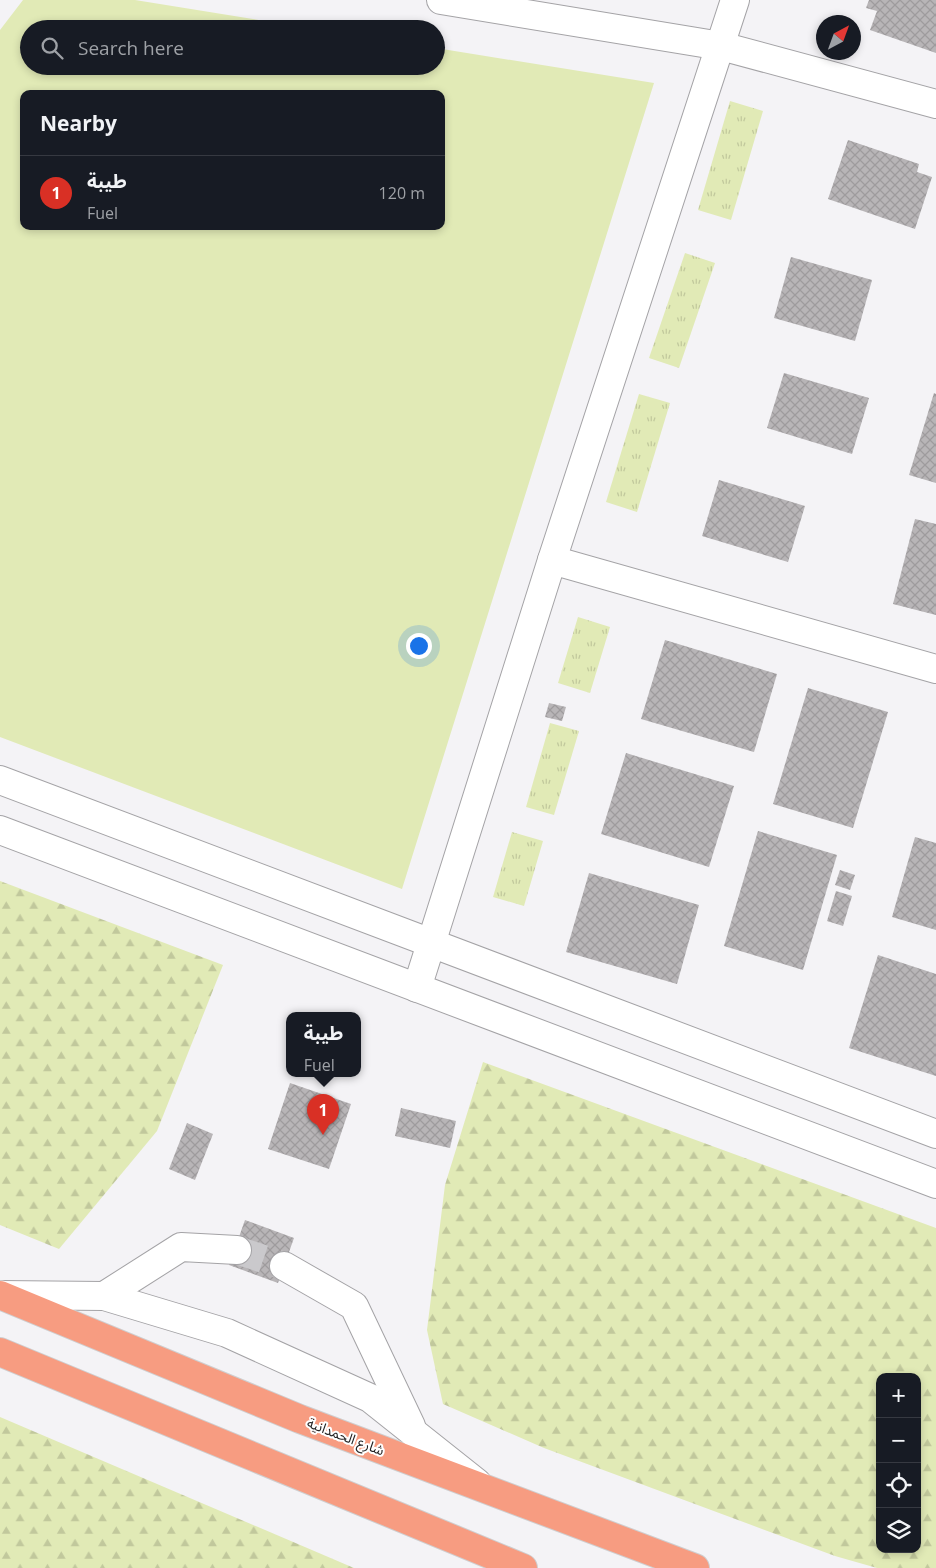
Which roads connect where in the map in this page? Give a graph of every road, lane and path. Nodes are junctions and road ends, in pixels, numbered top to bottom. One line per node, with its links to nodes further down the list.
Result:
1 (441, 0): 3 (street)
2 (735, 0): 3 (street)
3 (721, 46): 4 (street); 5 (street)
4 (936, 104)
5 (552, 560): 6 (street); 9 (street)
6 (936, 669)
7 (0, 780): 9 (street)
8 (0, 830): 10 (street)
9 (431, 943): 10 (street); 11 (street)
10 (417, 988): 12 (street)
11 (936, 1134)
12 (936, 1184)
13 (237, 1250): 16 (street)
14 (284, 1266): 18 (street)
15 (1, 1295): 16 (street); 19 (highway, شارع الحمدانية)
16 (104, 1296): 18 (street)
17 (0, 1352): 20 (highway)
18 (414, 1432): 19 (street)
19 (482, 1487): 21 (highway, شارع الحمدانية)
20 (522, 1568)
21 (695, 1568)

